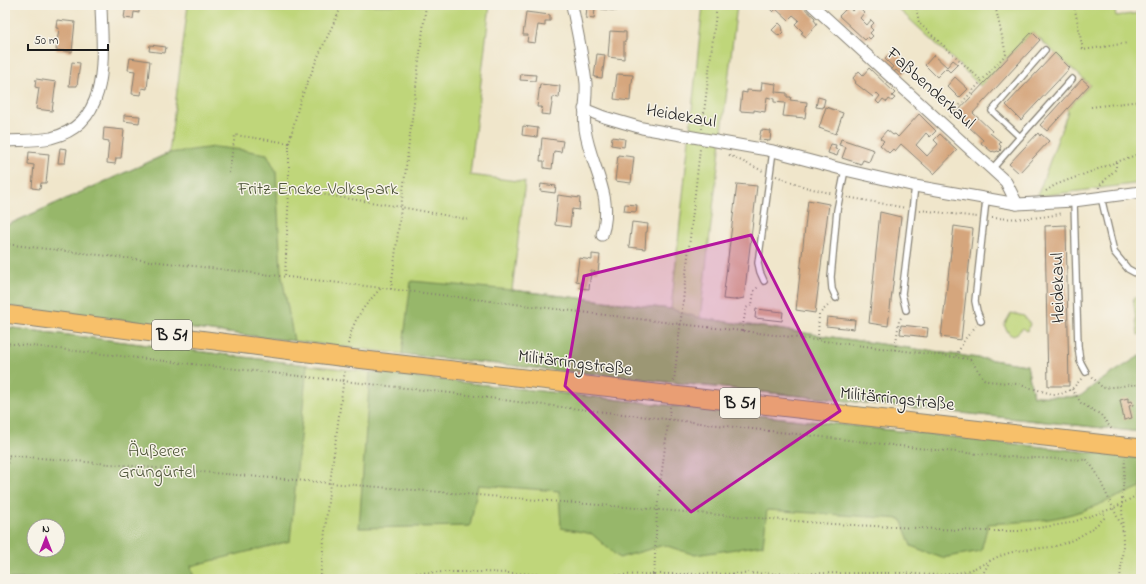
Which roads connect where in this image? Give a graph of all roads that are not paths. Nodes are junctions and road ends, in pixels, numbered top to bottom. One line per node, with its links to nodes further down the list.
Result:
1 (101, 5): 8 (street)
2 (572, 5): 6 (street)
3 (812, 5): 10 (street, Faßbenderkaul)
4 (1045, 50): 7 (lane)
5 (1072, 79): 7 (lane)
6 (584, 109): 9 (street, Heidekaul); 18 (street)
7 (1020, 138): 10 (lane)
8 (5, 141)
9 (773, 151): 11 (street, Heidekaul); 20 (lane)
10 (992, 169): 16 (street, Faßbenderkaul)
11 (846, 170): 12 (street, Heidekaul); 21 (lane)
12 (915, 186): 15 (street, Heidekaul); 22 (lane)
13 (1141, 192): 14 (street, Heidekaul)
14 (1101, 197): 17 (street, Heidekaul); 19 (lane)
15 (986, 200): 16 (street, Heidekaul); 24 (lane)
16 (1017, 204): 17 (street, Heidekaul)
17 (1075, 205): 25 (lane, Heidekaul)
18 (602, 235)
19 (1141, 276)
20 (764, 280)
21 (836, 298)
22 (906, 310)
23 (5, 314): 26 (main road, Militärringstraße / B 51)
24 (981, 321)
25 (1086, 372)
26 (1141, 448)

